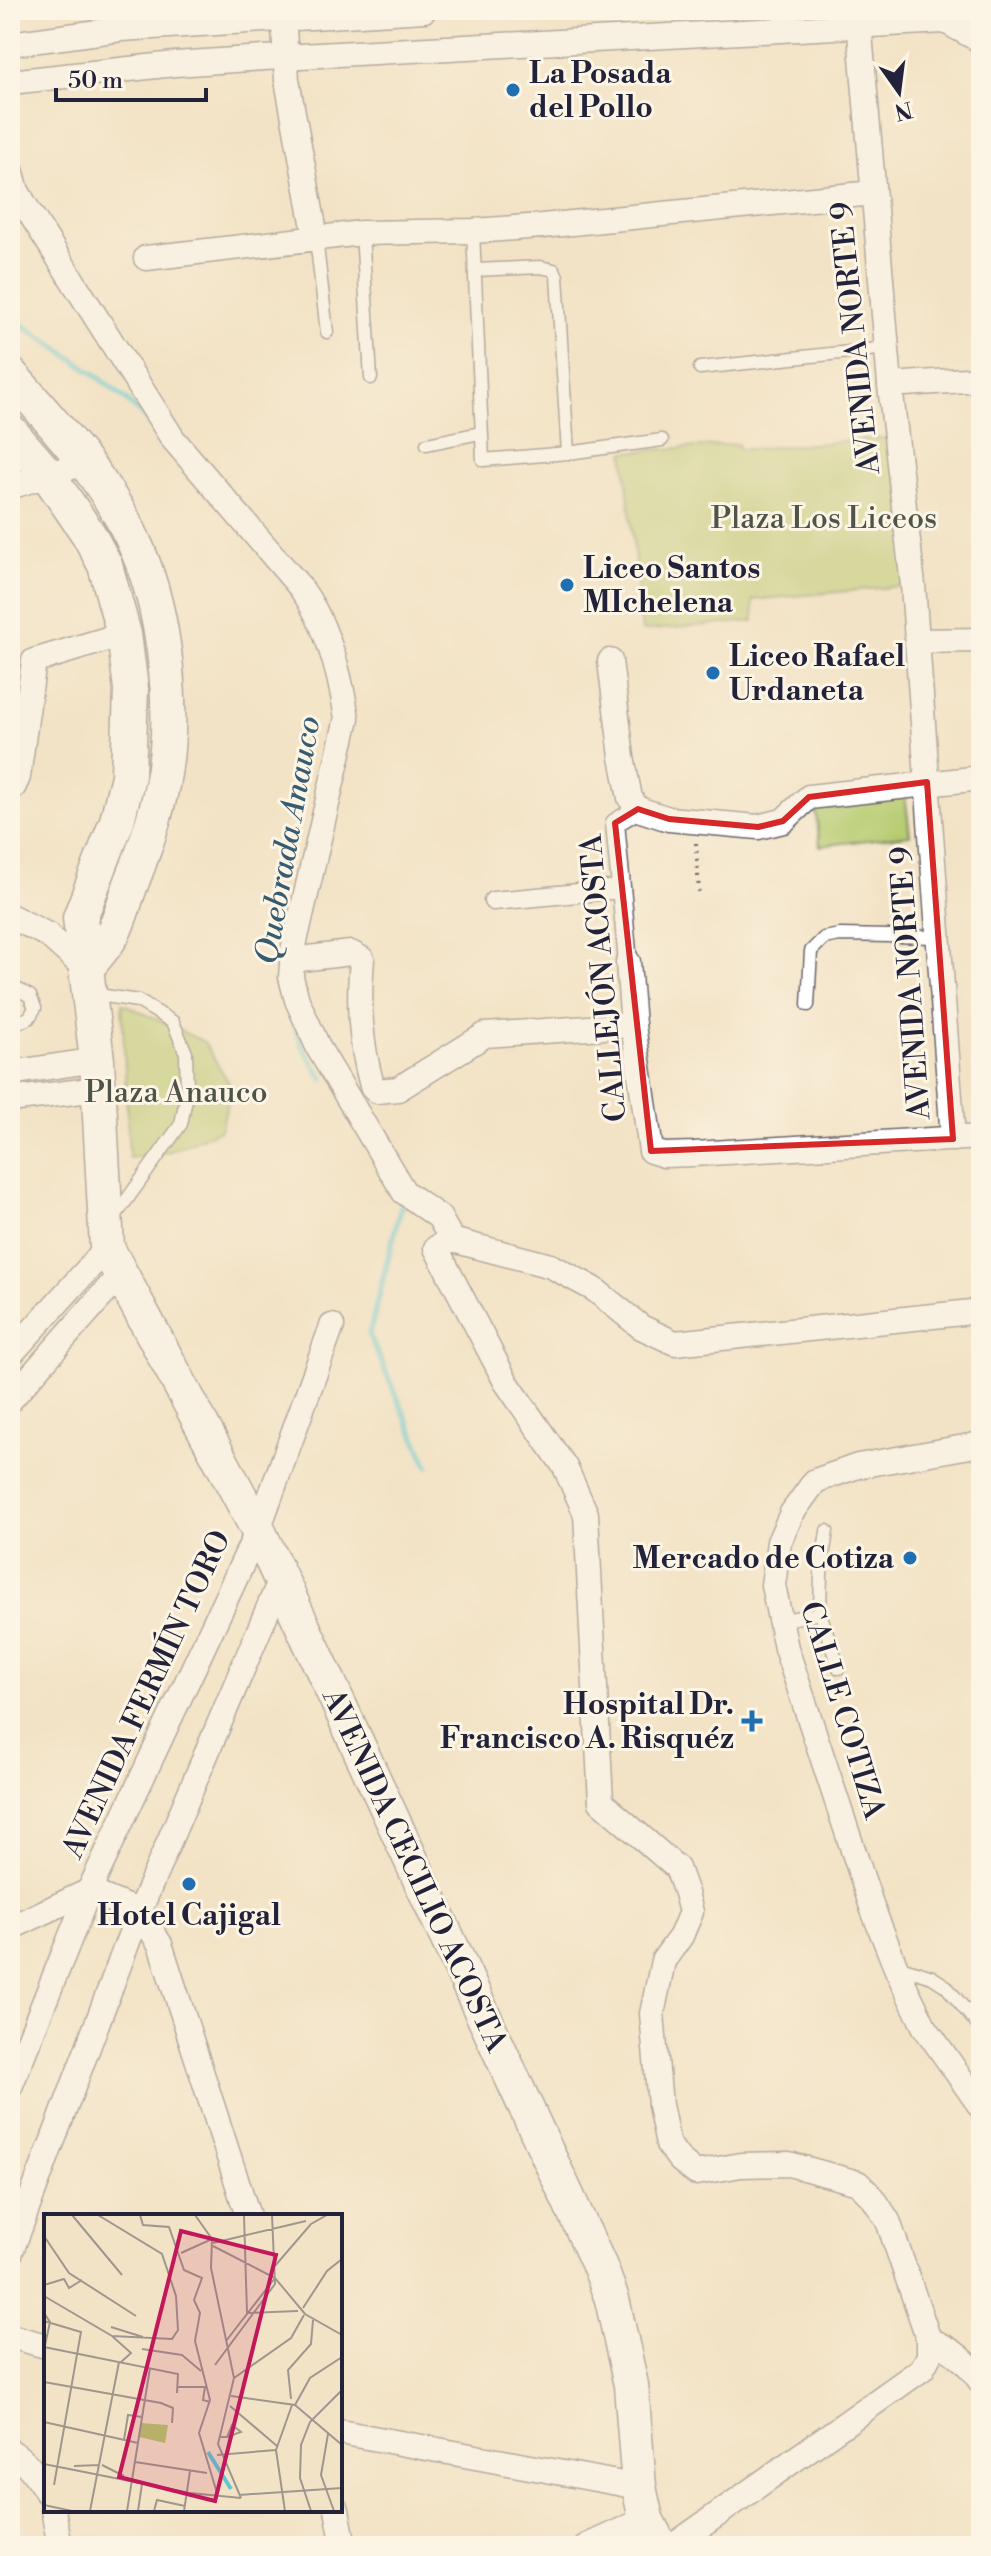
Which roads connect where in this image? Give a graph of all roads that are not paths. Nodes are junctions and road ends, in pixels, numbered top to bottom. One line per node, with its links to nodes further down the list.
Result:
1 (424, 10): 2 (street)
2 (283, 14): 7 (street); 8 (street)
3 (859, 17): 5 (street); 8 (street); 11 (street, AVENIDA NORTE 9)
4 (981, 19): 5 (street)
5 (945, 21): 6 (street)
6 (981, 41)
7 (10, 44)
8 (285, 58): 9 (street); 14 (street)
9 (10, 82)
10 (10, 166): 45 (street)
11 (873, 193): 12 (street); 18 (street, AVENIDA NORTE 9)
12 (473, 231): 13 (street); 16 (lane)
13 (362, 233): 14 (street); 21 (lane)
14 (316, 238): 15 (street); 17 (lane)
15 (146, 258)
16 (476, 270): 25 (lane); 28 (lane)
17 (327, 332)
18 (887, 348): 19 (lane); 23 (street, AVENIDA NORTE 9)
19 (700, 368)
20 (10, 374): 29 (main road)
21 (371, 378)
22 (981, 379): 23 (street)
23 (890, 385): 33 (street, AVENIDA NORTE 9)
24 (10, 431): 30 (main road)
25 (480, 433): 27 (lane); 28 (lane)
26 (662, 440): 28 (lane)
27 (427, 444)
28 (568, 453)
29 (87, 462): 30 (street); 47 (main road)
30 (22, 480): 31 (main road)
31 (124, 634): 35 (street); 47 (main road)
32 (981, 640): 33 (street)
33 (917, 641): 37 (street, AVENIDA NORTE 9)
34 (610, 661): 39 (street)
35 (22, 664): 38 (street)
36 (981, 778): 37 (street)
37 (927, 782): 39 (street); 44 (street, AVENIDA NORTE 9)
38 (10, 786)
39 (638, 809): 40 (street, CALLEJÓN ACOSTA)
40 (621, 889): 41 (street); 46 (street, CALLEJÓN ACOSTA)
41 (493, 901)
42 (10, 916): 47 (street)
43 (10, 933): 47 (street)
44 (938, 937): 49 (lane); 56 (street, AVENIDA NORTE 9)
45 (292, 960): 51 (street); 57 (street)
46 (628, 962): 51 (street, CALLEJÓN ACOSTA)
47 (87, 981): 53 (main road); 58 (lane)
48 (10, 985): 50 (lane)
49 (808, 1005)
50 (10, 1025)
51 (633, 1025): 56 (street, CALLEJÓN ACOSTA)
52 (10, 1073): 53 (street)
53 (97, 1074): 54 (street); 58 (main road)
54 (10, 1100)
55 (981, 1137): 56 (street)
56 (953, 1139)
57 (452, 1240): 59 (street); 80 (street)
58 (111, 1250): 61 (street); 62 (street); 64 (main road, AVENIDA CECILIO ACOSTA)
59 (981, 1311)
60 (332, 1326): 64 (street, AVENIDA FERMÍN TORO)
61 (10, 1355)
62 (10, 1400)
63 (981, 1444): 68 (street, CALLE COTIZA)
64 (258, 1530): 66 (main road, AVENIDA CECILIO ACOSTA); 70 (street, AVENIDA FERMÍN TORO)
65 (827, 1531): 67 (lane)
66 (280, 1581): 71 (street); 88 (main road, AVENIDA CECILIO ACOSTA)
67 (820, 1613): 68 (lane); 69 (lane)
68 (780, 1621): 73 (street, CALLE COTIZA)
69 (839, 1668)
70 (89, 1891): 71 (street); 72 (street); 75 (street, AVENIDA FERMÍN TORO)
71 (139, 1912): 77 (street); 78 (street)
72 (10, 1928)
73 (896, 1965): 74 (lane); 76 (street, CALLE COTIZA)
74 (981, 2029)
75 (10, 2087)
76 (981, 2107)
77 (247, 2214)
78 (10, 2254)
79 (10, 2336): 81 (street)
80 (929, 2340): 82 (street); 92 (street)
81 (44, 2345)
82 (981, 2382)
83 (342, 2433): 88 (street)
84 (10, 2451): 85 (street)
85 (44, 2488)
86 (53, 2512): 89 (street)
87 (337, 2512): 90 (street)
88 (648, 2517): 91 (street)
89 (60, 2546)
90 (344, 2546)
91 (587, 2546)
92 (673, 2546)

